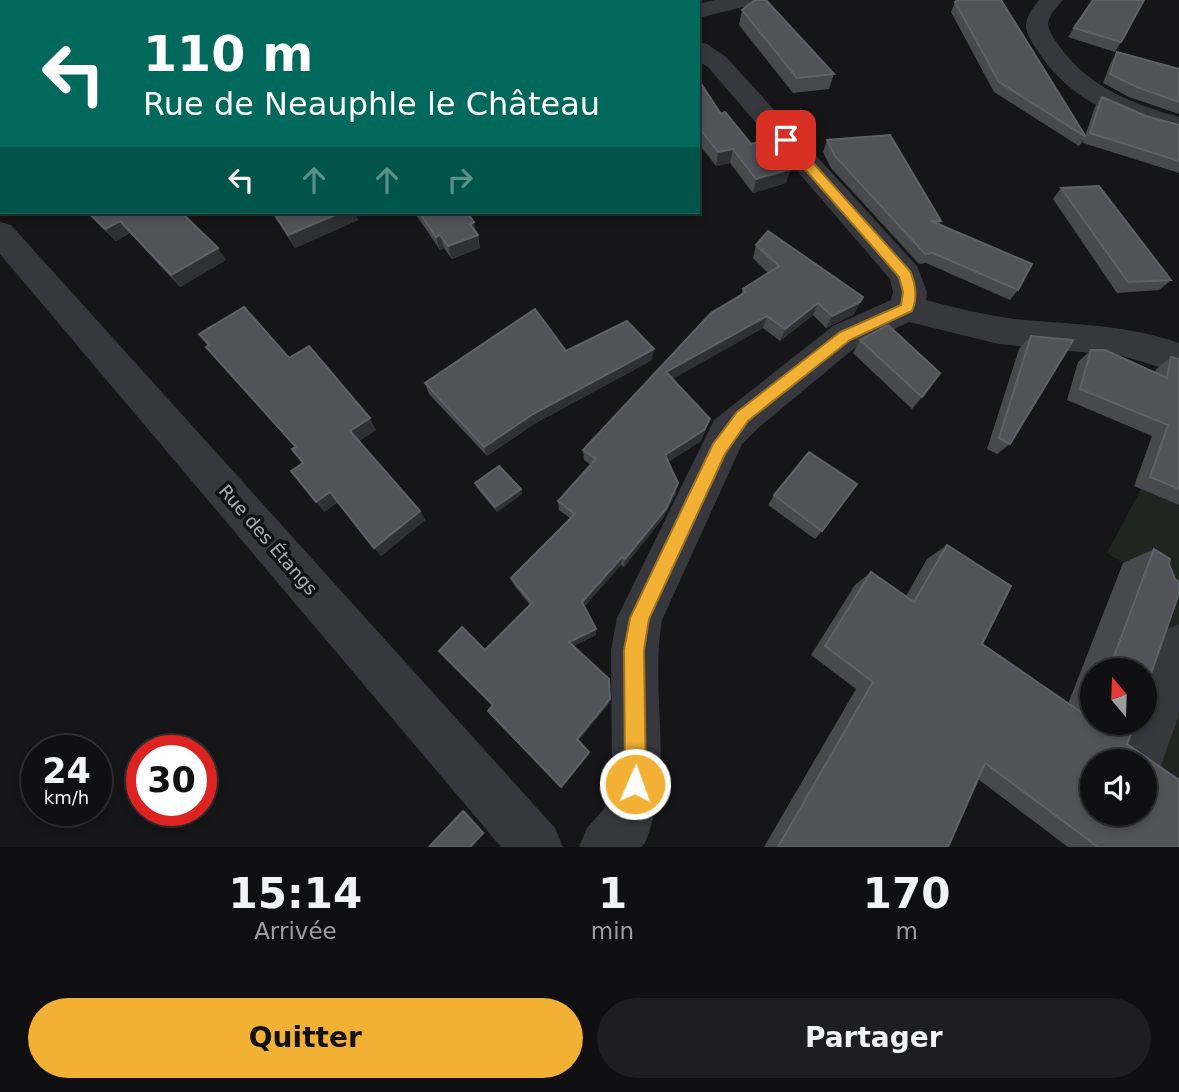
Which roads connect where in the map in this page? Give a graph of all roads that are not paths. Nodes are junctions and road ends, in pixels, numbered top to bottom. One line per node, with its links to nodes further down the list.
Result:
1 (744, 0): 3 (street)
2 (1051, 0): 5 (street)
3 (700, 11)
4 (700, 50): 7 (street)
5 (1179, 126)
6 (0, 233): 11 (street, Rue des Étangs)
7 (907, 308): 8 (street); 12 (street)
8 (1179, 358)
9 (1179, 647): 10 (street)
10 (1142, 749)
11 (536, 847)
12 (606, 847)

